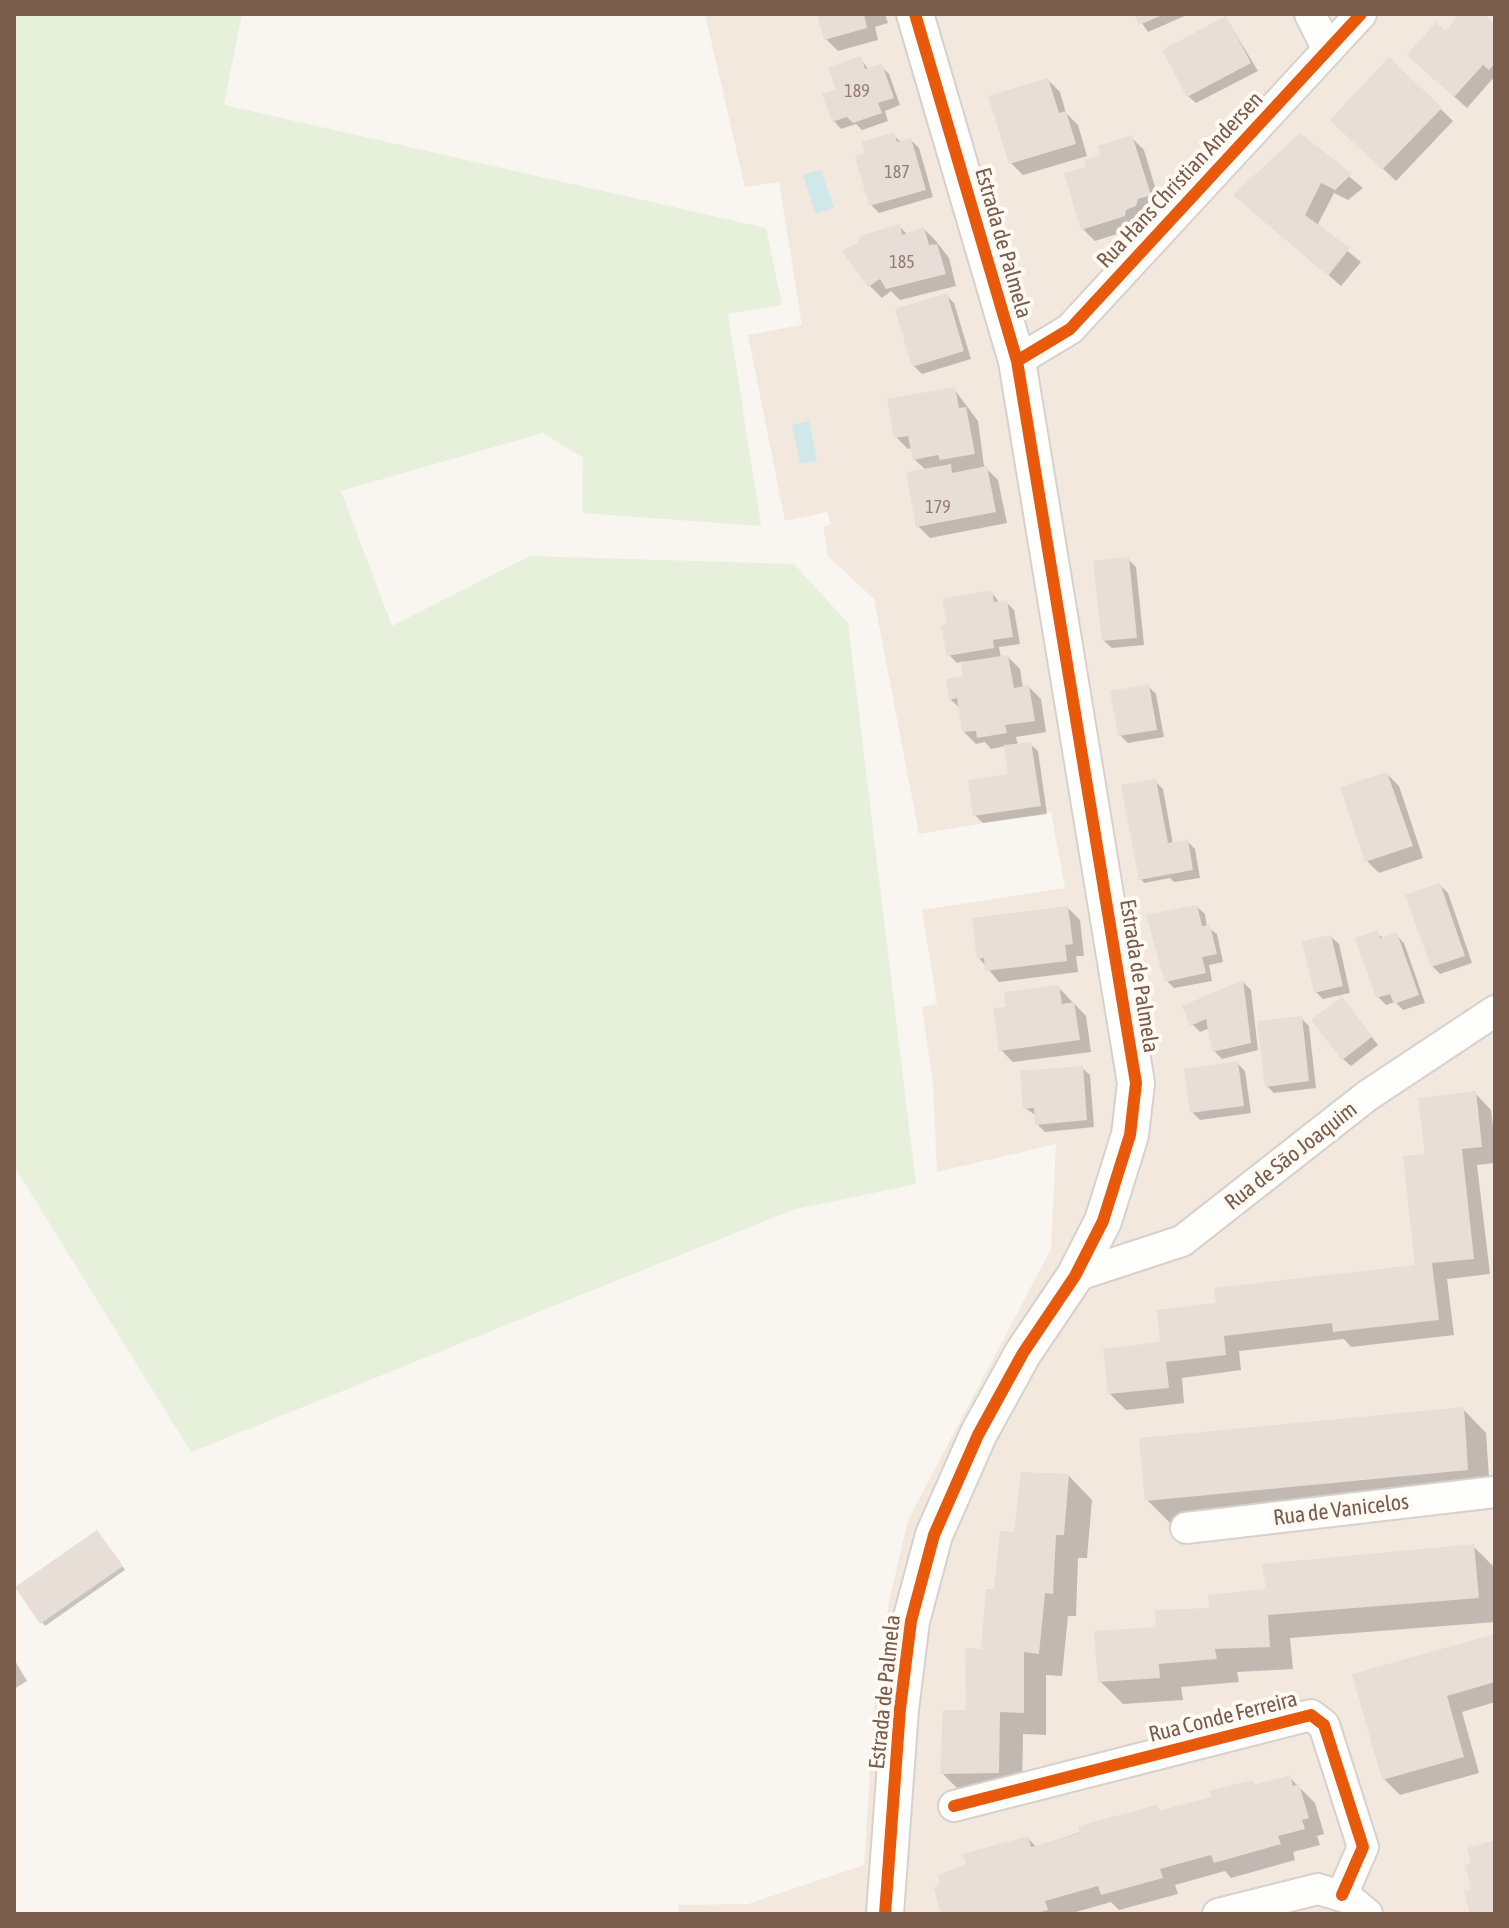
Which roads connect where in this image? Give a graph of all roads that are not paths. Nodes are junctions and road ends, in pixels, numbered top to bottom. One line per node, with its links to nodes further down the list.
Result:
1 (915, 14): 5 (street, Estrada de Palmela)
2 (1310, 14): 4 (street)
3 (1361, 14): 4 (street, Rua Hans Christian Andersen)
4 (1328, 50): 5 (street, Rua Hans Christian Andersen)
5 (1017, 361): 7 (street, Estrada de Palmela)
6 (1495, 1011): 7 (street, Rua de São Joaquim)
7 (1075, 1276): 12 (street, Estrada de Palmela)
8 (1495, 1492): 9 (street, Rua de Vanicelos)
9 (1186, 1528)
10 (954, 1806): 11 (street, Rua Conde Ferreira)
11 (1342, 1895): 13 (street); 14 (street)
12 (885, 1914)
13 (1218, 1914)
14 (1367, 1914)

